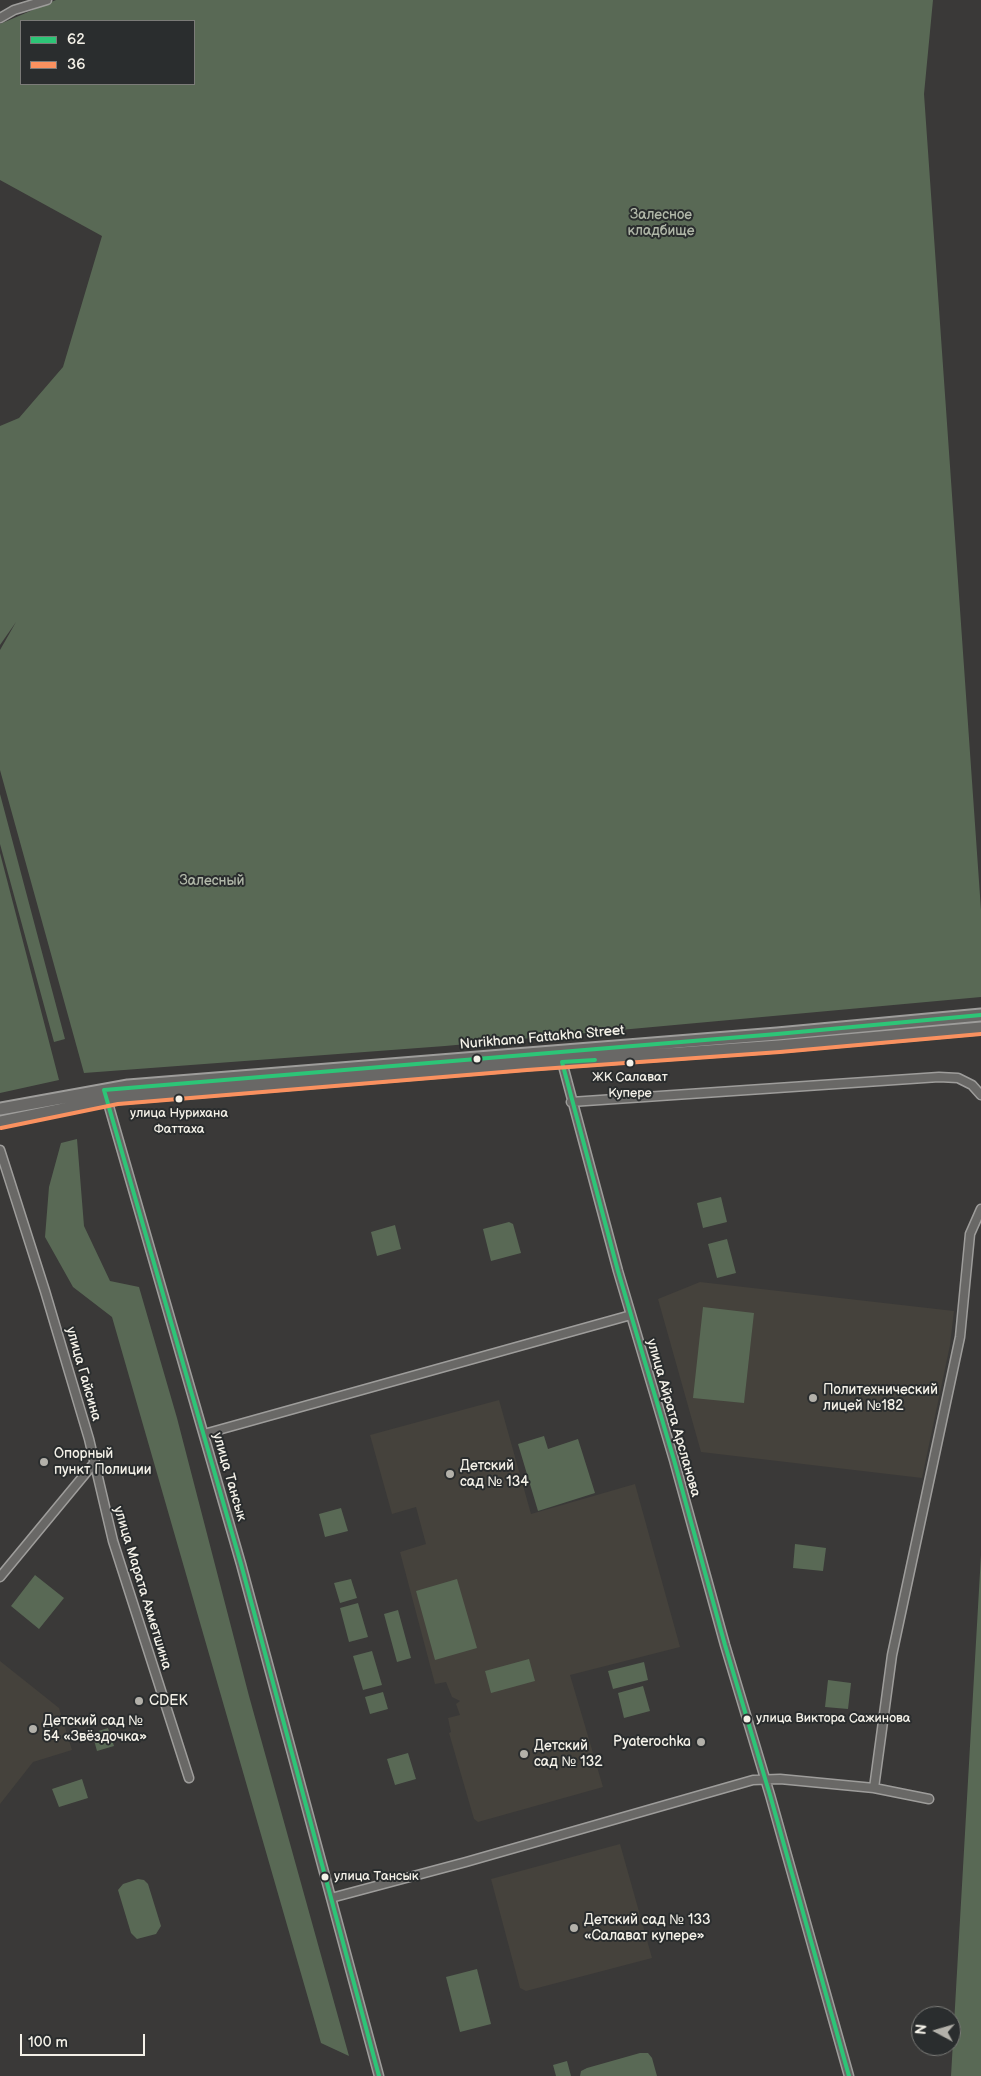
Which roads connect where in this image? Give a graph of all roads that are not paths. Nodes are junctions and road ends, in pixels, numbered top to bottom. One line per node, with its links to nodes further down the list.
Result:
1 (47, 0): 2 (street)
2 (0, 18)
3 (981, 1015): 5 (street, Nurikhana Fattakha Street)
4 (981, 1028): 5 (street, Nurikhana Fattakha Street)
5 (560, 1057): 6 (street, Nurikhana Fattakha Street); 8 (street, улица Айрата Арсланова)
6 (106, 1094): 9 (street); 10 (street); 14 (street, улица Тансык)
7 (981, 1096): 8 (street)
8 (571, 1102): 13 (street, улица Айрата Арсланова)
9 (0, 1109)
10 (0, 1122)
11 (0, 1150): 15 (street, улица Гайсина)
12 (981, 1209): 19 (street)
13 (631, 1315): 14 (street); 18 (street, улица Айрата Арсланова)
14 (204, 1434): 21 (street, улица Тансык)
15 (95, 1462): 16 (street); 17 (street, улица Марата Ахметшина)
16 (0, 1577)
17 (189, 1778)
18 (765, 1779): 19 (street); 21 (street); 23 (street, улица Айрата Арсланова)
19 (874, 1788): 20 (street)
20 (929, 1799)
21 (330, 1898): 22 (street, улица Тансык)
22 (379, 2076)
23 (849, 2076)

